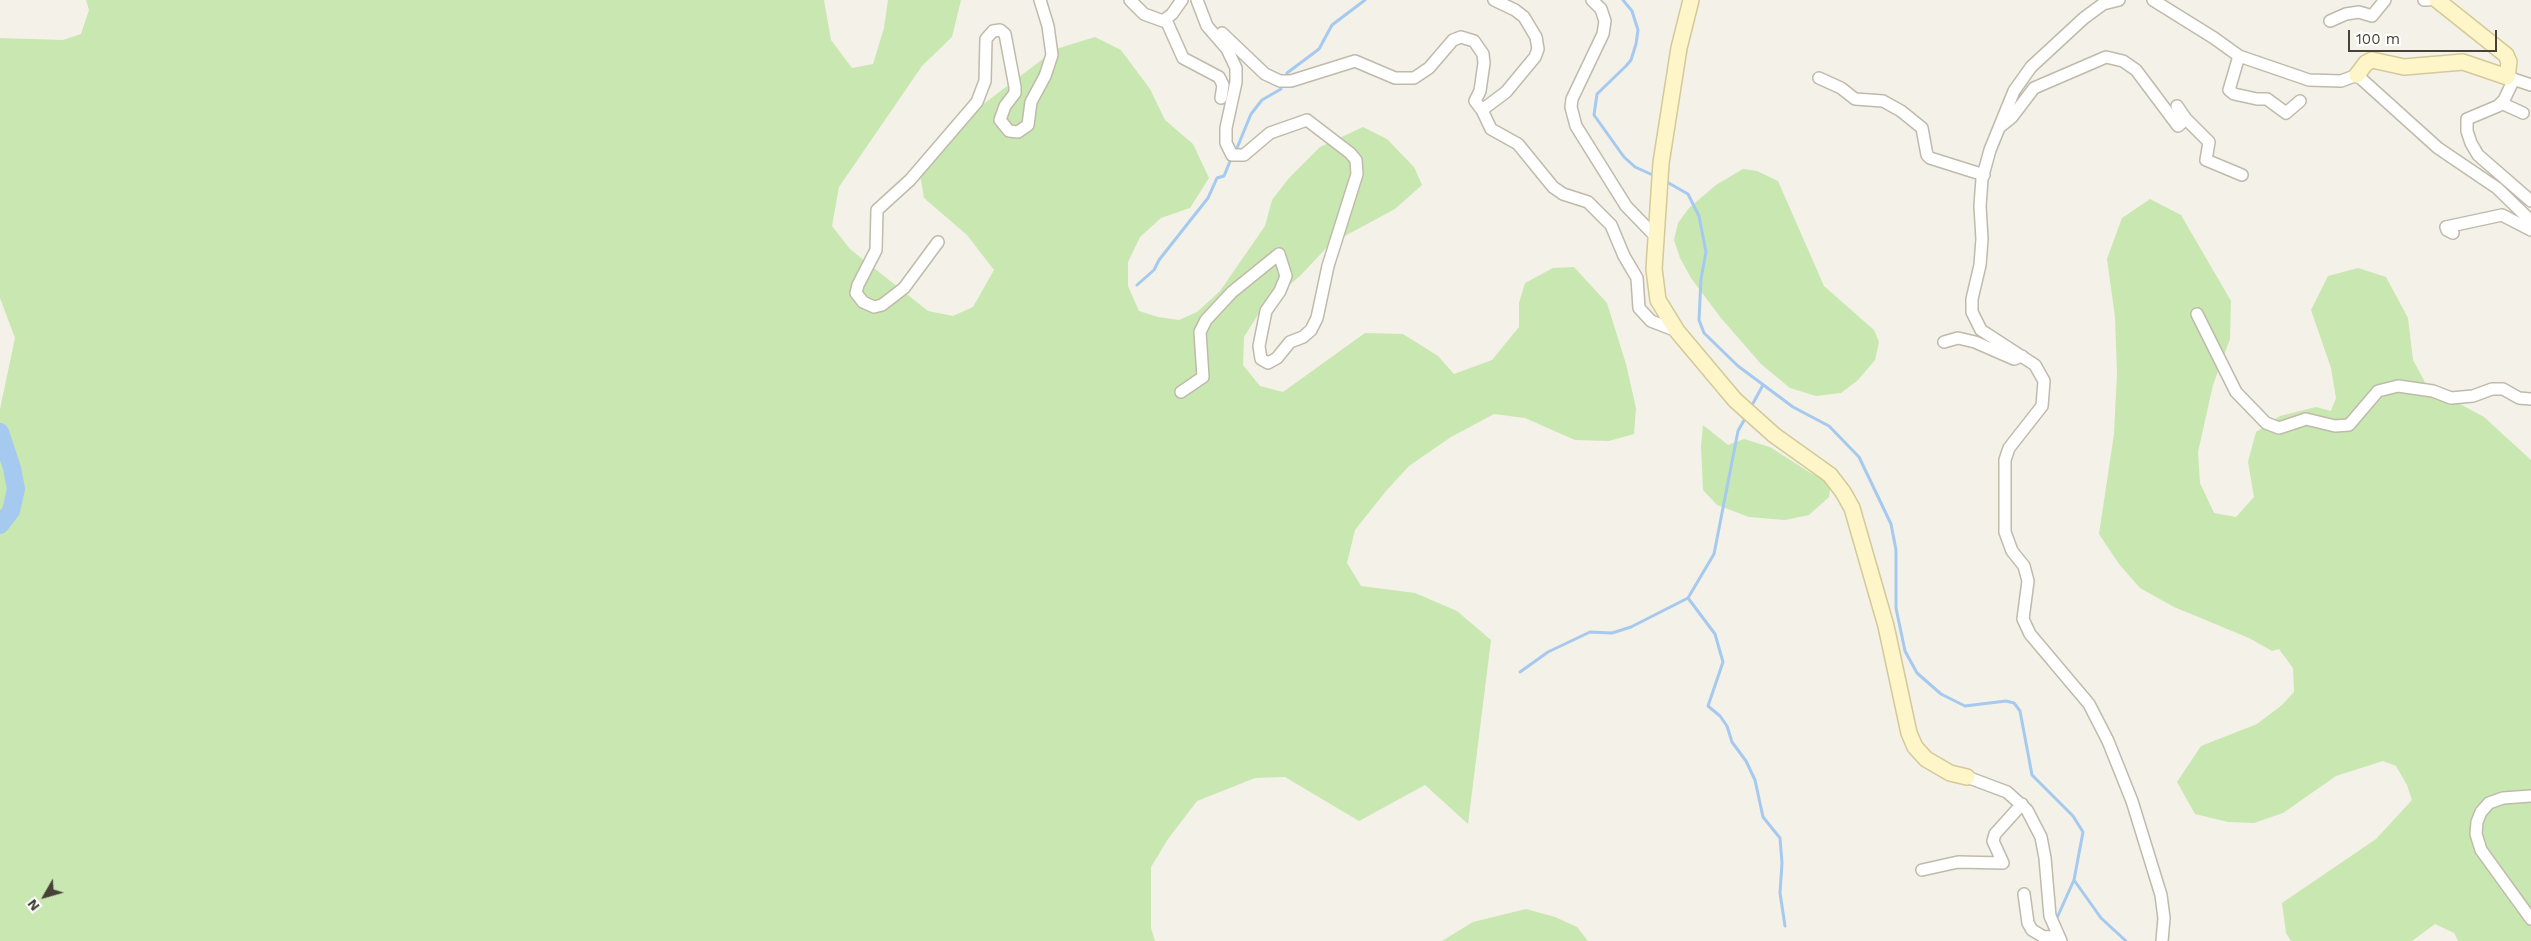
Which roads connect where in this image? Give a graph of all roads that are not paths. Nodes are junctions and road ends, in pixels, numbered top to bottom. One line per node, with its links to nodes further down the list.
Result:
1 (1040, 0): 34 (street)
2 (1130, 0): 13 (street)
3 (1182, 0): 13 (street)
4 (1197, 0): 39 (street)
5 (1203, 0): 24 (street)
6 (1494, 0): 24 (street)
7 (1592, 0): 33 (street)
8 (1691, 0): 33 (street)
9 (2118, 0): 27 (street)
10 (2153, 0): 15 (street)
11 (2385, 0): 14 (street)
12 (2437, 0): 18 (street)
13 (1166, 20): 20 (street)
14 (2330, 21)
15 (2238, 56): 16 (street); 21 (street)
16 (2357, 75): 18 (street); 30 (street)
17 (1819, 78): 28 (street)
18 (2510, 78): 19 (street); 22 (street)
19 (2531, 85)
20 (1221, 98)
21 (2300, 101)
22 (2501, 103): 25 (street); 30 (street)
23 (2178, 106): 26 (street)
24 (1482, 110): 36 (street)
25 (2523, 113)
26 (2186, 120): 27 (street); 29 (street)
27 (1999, 127): 28 (street)
28 (1984, 174): 38 (street)
29 (2242, 175)
30 (2528, 206): 31 (street)
31 (2531, 226): 32 (street)
32 (2453, 233)
33 (1655, 236): 36 (street)
34 (938, 242)
35 (2197, 314): 40 (street)
36 (1677, 331): 41 (street)
37 (1944, 342): 38 (street)
38 (2022, 356): 48 (street)
39 (1181, 392)
40 (2531, 399)
41 (1967, 778): 43 (street)
42 (2531, 796): 46 (street)
43 (2022, 804): 44 (street); 47 (street)
44 (1922, 870)
45 (2024, 894): 47 (street)
46 (2531, 919)
47 (2054, 937)
48 (2162, 941)

